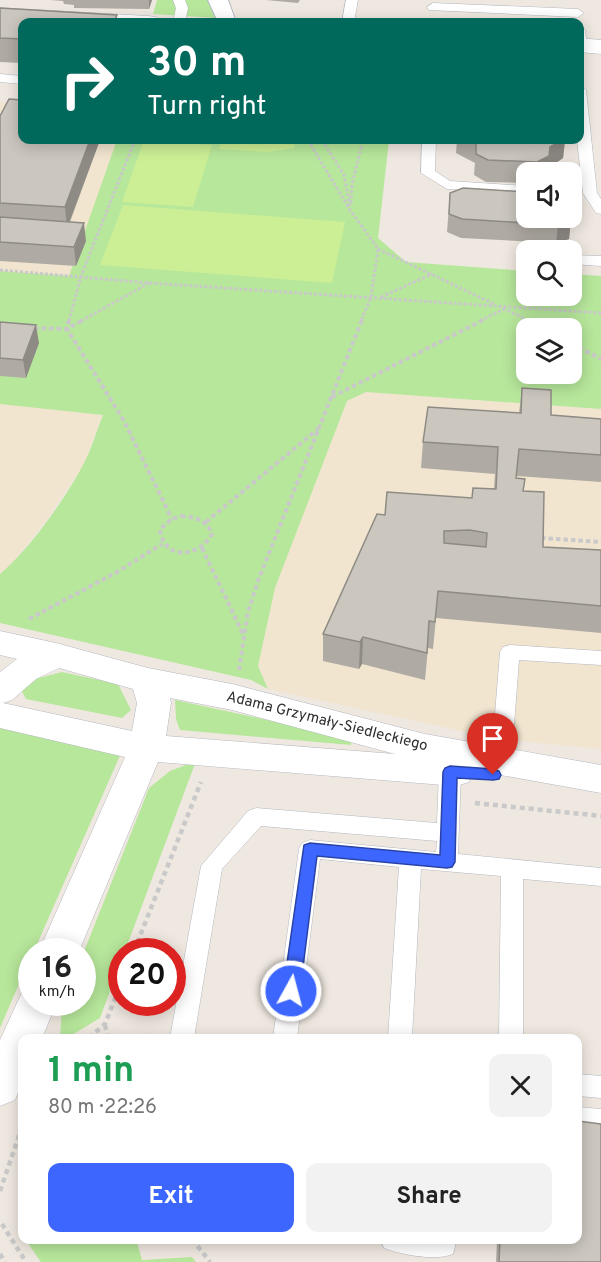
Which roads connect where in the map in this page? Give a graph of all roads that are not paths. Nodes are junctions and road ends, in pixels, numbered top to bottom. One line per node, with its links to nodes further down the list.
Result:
1 (179, 0): 8 (lane)
2 (218, 0): 9 (street)
3 (352, 0): 10 (lane)
4 (433, 7): 5 (lane)
5 (578, 12)
6 (0, 14): 7 (street)
7 (74, 18)
8 (180, 18)
9 (225, 18)
10 (349, 18)
11 (0, 78): 12 (lane)
12 (18, 80)
13 (584, 122): 16 (lane)
14 (429, 144): 15 (lane)
15 (516, 188)
16 (595, 193): 17 (lane)
17 (601, 210)
18 (582, 260): 19 (lane)
19 (601, 261)
20 (10, 634): 21 (street, Adama Grzymały-Siedleckiego)
21 (56, 655): 23 (street, Adama Grzymały-Siedleckiego); 24 (street)
22 (601, 658): 27 (lane)
23 (148, 681): 26 (street); 29 (street, Adama Grzymały-Siedleckiego)
24 (0, 691)
25 (0, 715): 26 (street, Adama Grzymały-Siedleckiego)
26 (146, 748): 28 (street, Adama Grzymały-Siedleckiego); 35 (street)
27 (502, 751)
28 (450, 772): 29 (street, Adama Grzymały-Siedleckiego); 30 (lane)
29 (601, 781)
30 (448, 833): 32 (lane); 38 (lane)
31 (411, 859): 32 (lane); 39 (lane); 40 (lane)
32 (447, 862): 33 (lane)
33 (512, 868): 34 (lane); 41 (lane)
34 (601, 877)
35 (65, 938)
36 (31, 1016): 37 (street)
37 (23, 1034)
38 (183, 1034)
39 (286, 1034)
40 (400, 1034)
41 (511, 1034)
42 (18, 1046): 45 (street)
43 (582, 1085): 44 (lane)
44 (601, 1087)
45 (0, 1088)
46 (582, 1118): 47 (lane)
47 (601, 1120)

